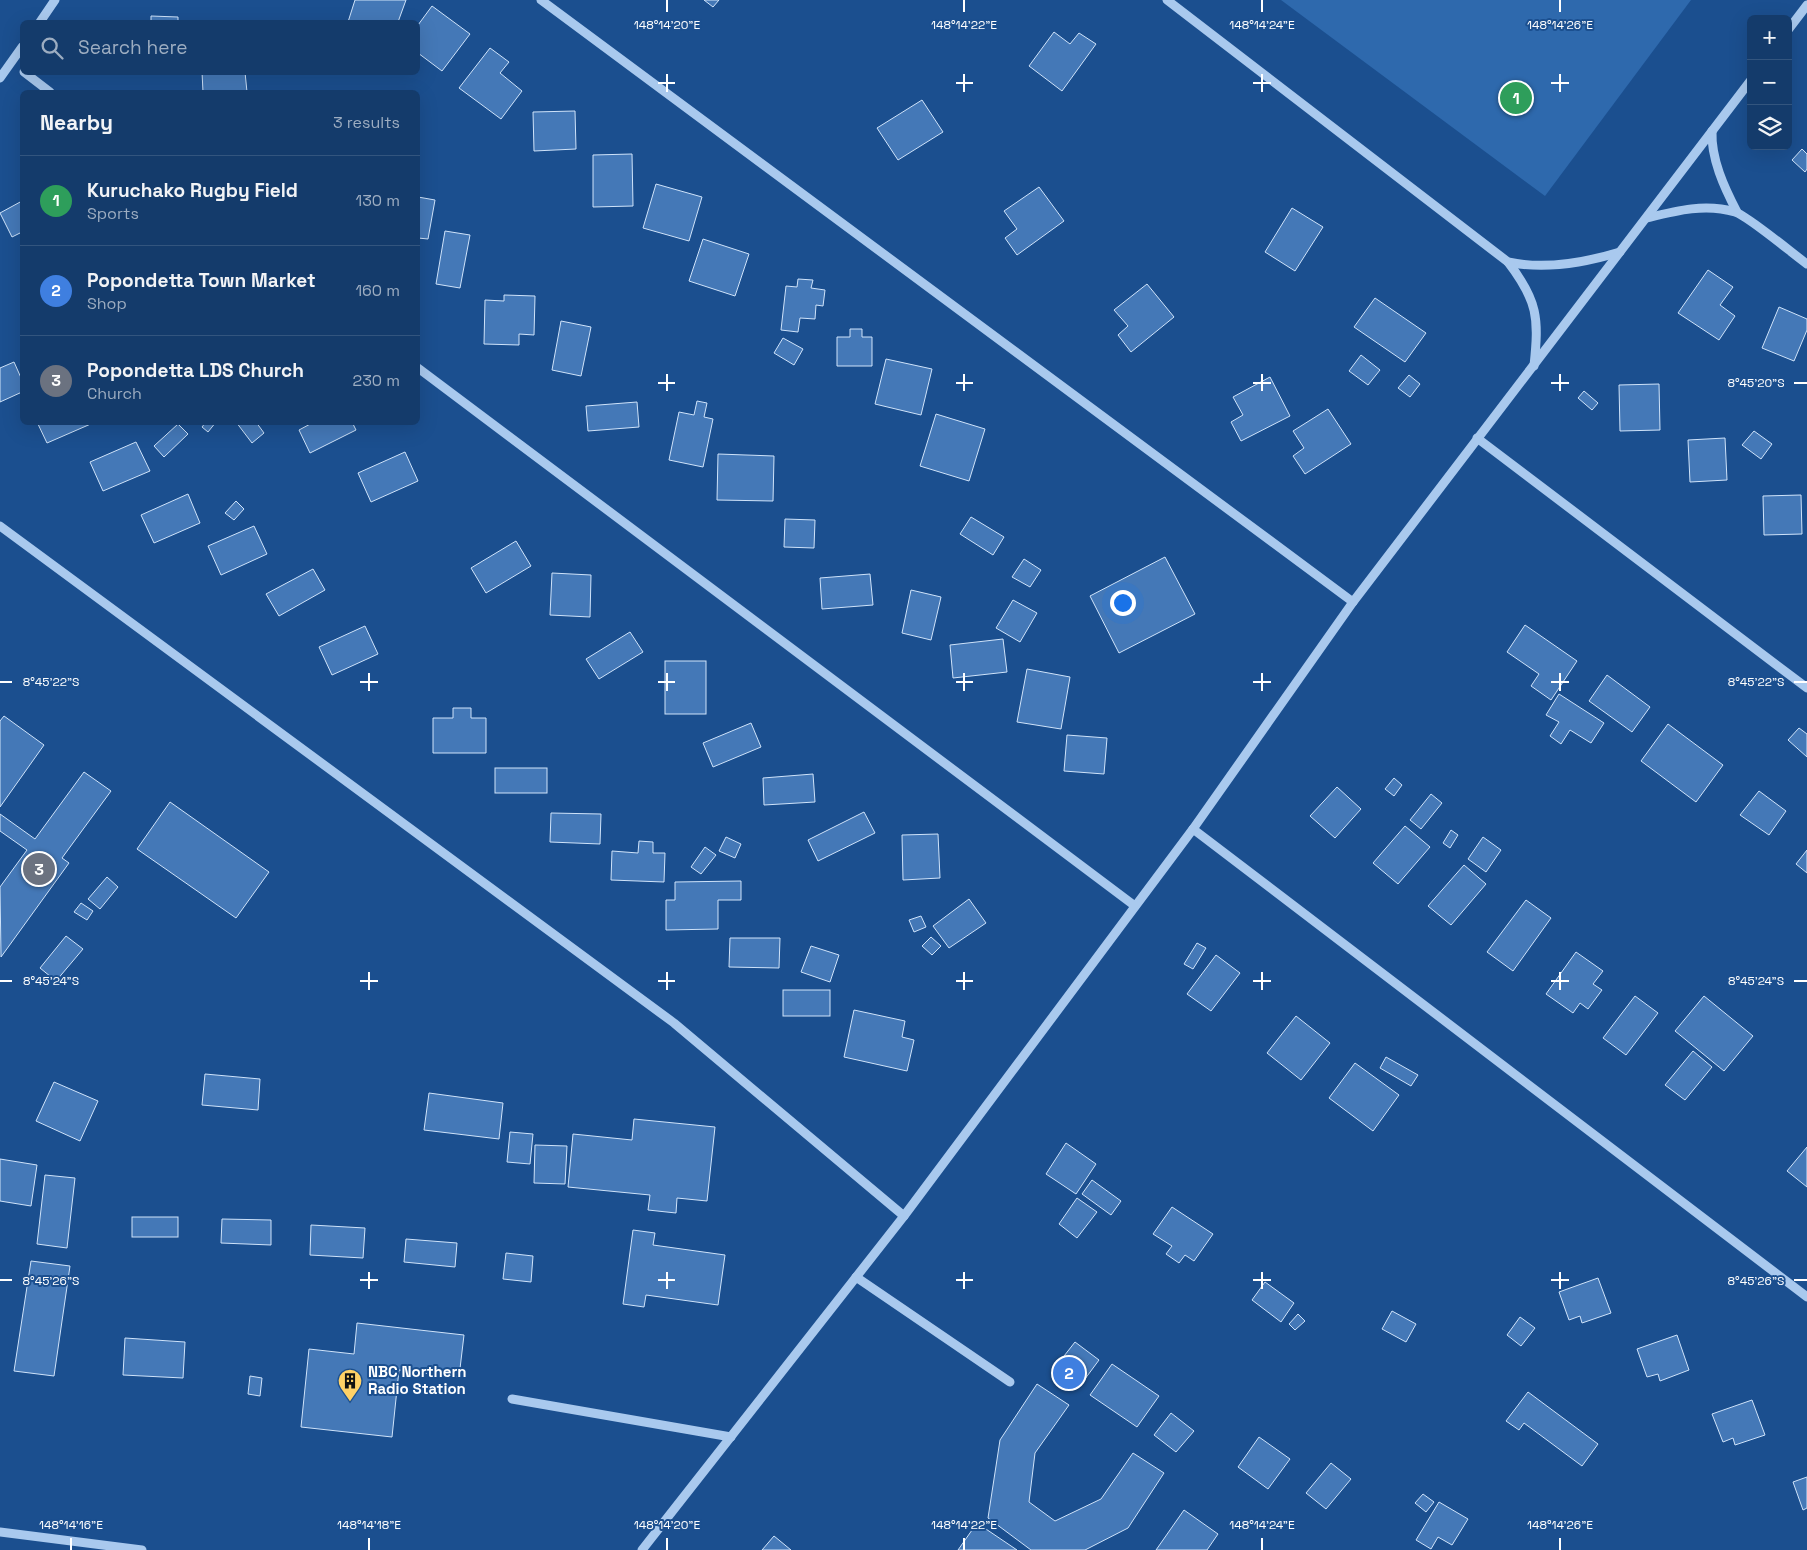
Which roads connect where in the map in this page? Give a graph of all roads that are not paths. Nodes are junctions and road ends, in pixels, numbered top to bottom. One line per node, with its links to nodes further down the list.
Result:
1 (55, 0): 5 (street)
2 (541, 0): 24 (street)
3 (1167, 0): 18 (street)
4 (1807, 6): 6 (street)
5 (41, 20)
6 (1792, 25)
7 (20, 50): 8 (street)
8 (11, 63): 9 (street); 11 (street)
9 (20, 70)
10 (27, 75): 13 (street)
11 (0, 78)
12 (1747, 85): 14 (street)
13 (47, 90)
14 (1712, 131): 15 (street); 16 (street)
15 (1737, 212): 16 (street); 19 (street)
16 (1646, 218): 17 (street)
17 (1620, 252): 18 (street); 20 (street)
18 (1508, 262): 20 (street)
19 (1807, 264)
20 (1534, 366): 22 (street)
21 (420, 370): 27 (street)
22 (1477, 438): 24 (street); 25 (street)
23 (0, 526): 28 (street)
24 (1353, 602): 26 (street)
25 (1807, 688)
26 (1192, 829): 27 (street); 30 (street)
27 (1135, 906): 28 (street)
28 (904, 1216): 29 (street)
29 (856, 1277): 31 (street); 33 (street)
30 (1807, 1297)
31 (1010, 1382)
32 (512, 1399): 33 (street)
33 (730, 1437): 36 (street)
34 (0, 1532): 35 (street)
35 (142, 1550)
36 (642, 1550)

